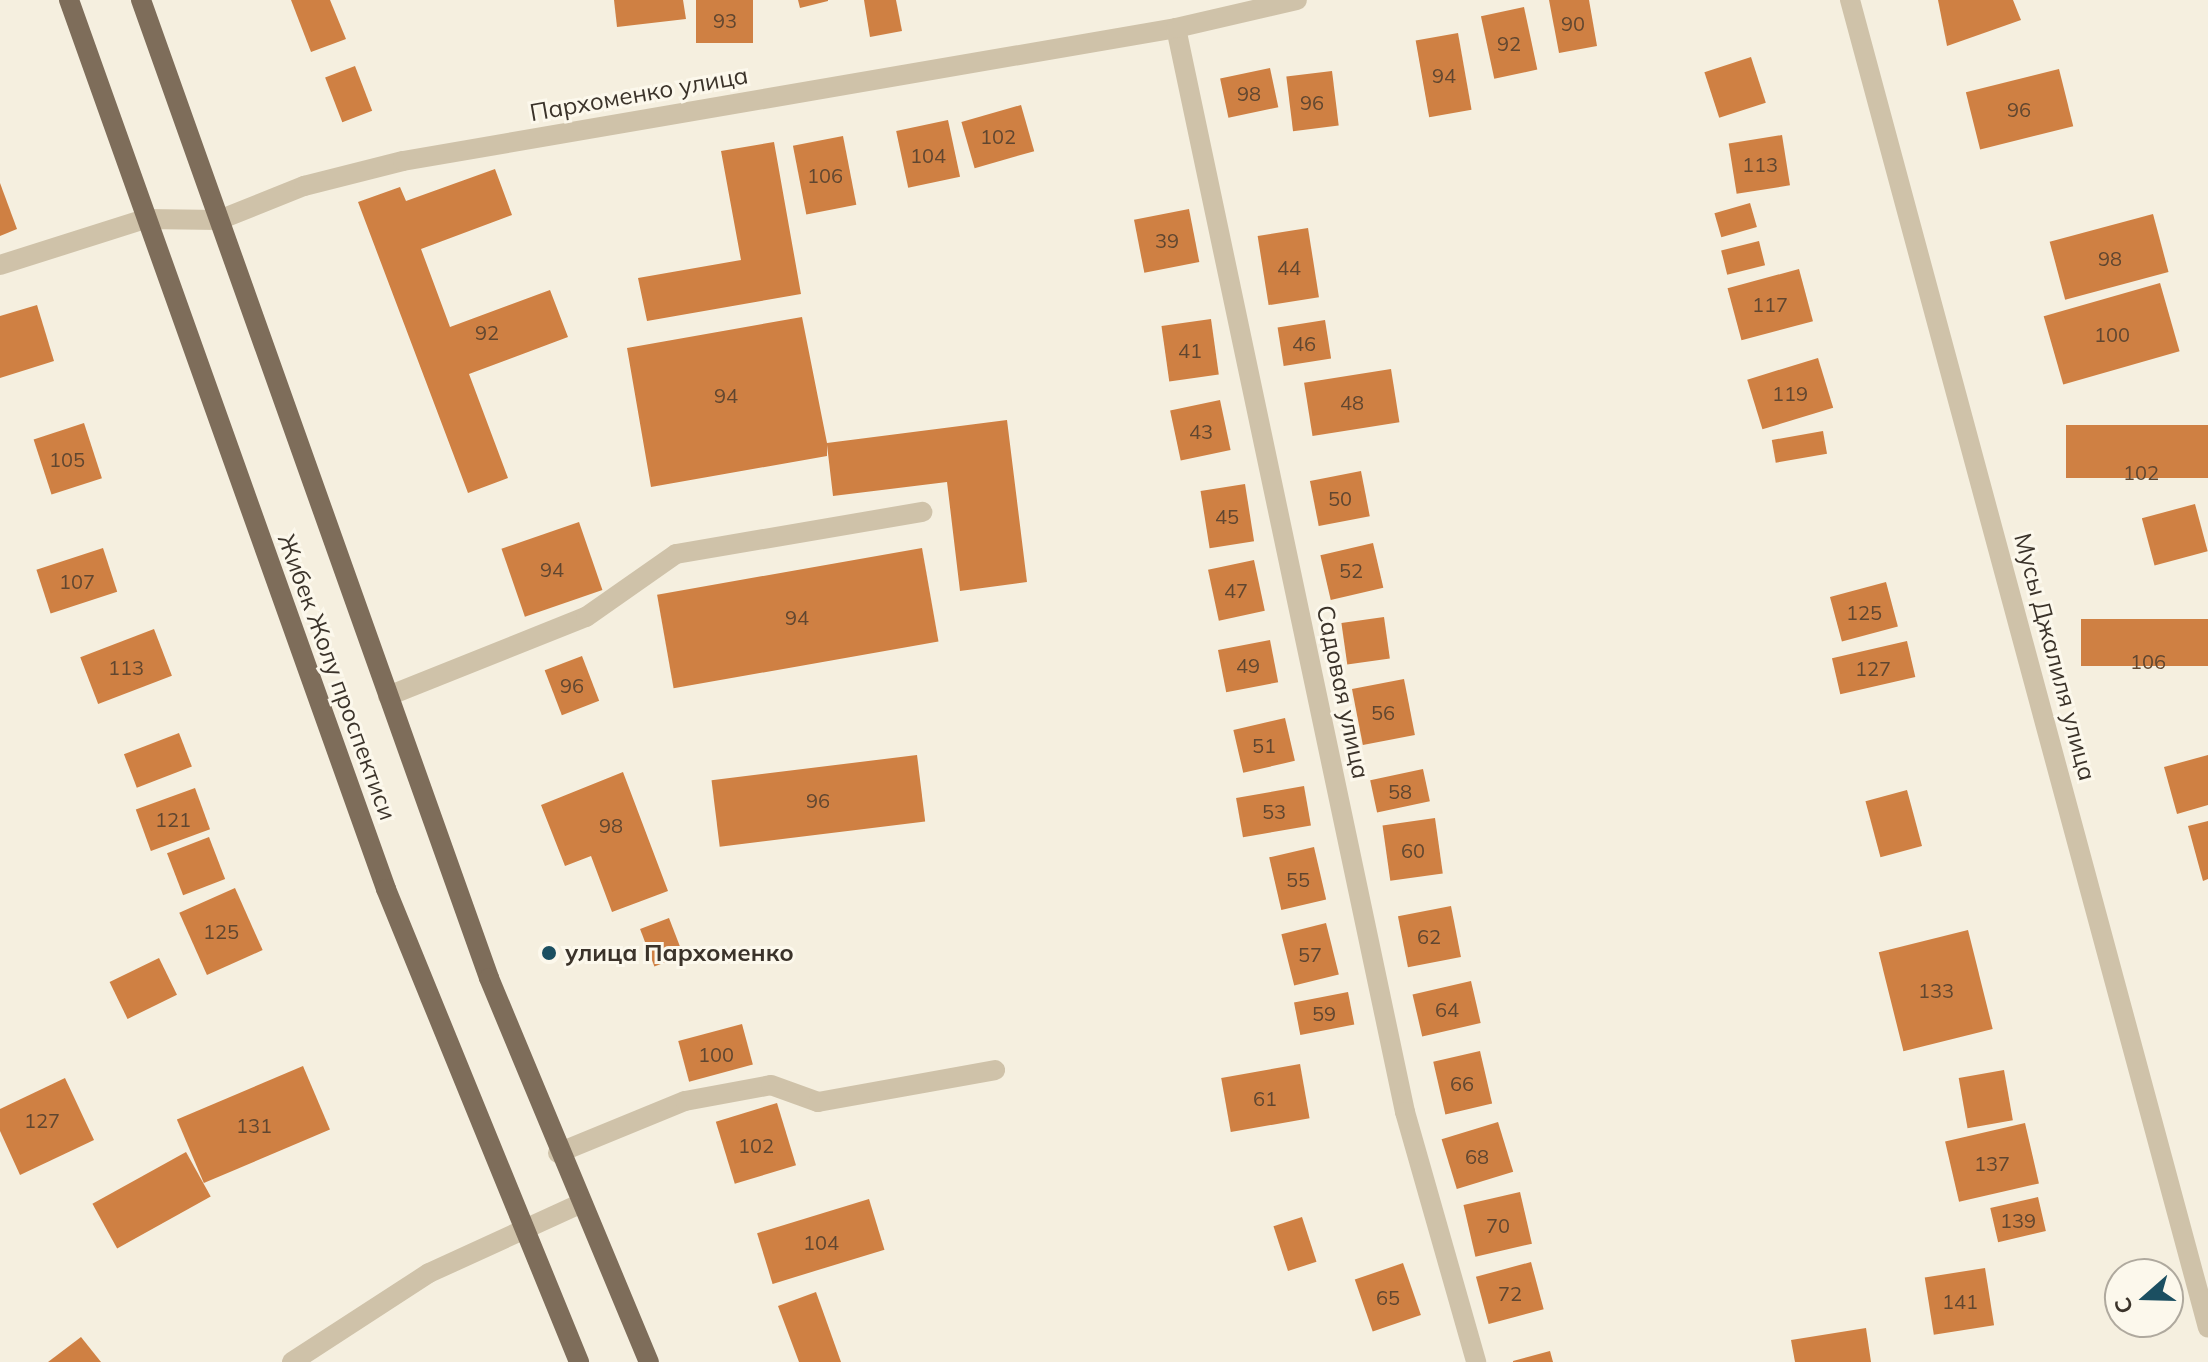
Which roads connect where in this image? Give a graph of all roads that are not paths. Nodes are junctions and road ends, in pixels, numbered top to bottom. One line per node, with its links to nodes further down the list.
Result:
1 (69, 0): 6 (main road, Жибек Жолу проспектиси)
2 (141, 0): 7 (main road, Жибек Жолу проспектиси)
3 (1297, 0): 5 (street, Пархоменко улица)
4 (1850, 0): 15 (street, Мусы Джалиля улица)
5 (1176, 28): 7 (street, Пархоменко улица); 19 (street, Садовая улица)
6 (145, 219): 7 (street, Пархоменко улица); 8 (street, Пархоменко улица); 14 (main road, Жибек Жолу проспектиси)
7 (219, 220): 10 (main road, Жибек Жолу проспектиси)
8 (0, 265)
9 (922, 512): 10 (street)
10 (388, 696): 12 (main road, Жибек Жолу проспектиси)
11 (995, 1070): 12 (street)
12 (558, 1153): 13 (main road, Жибек Жолу проспектиси)
13 (580, 1204): 14 (street); 18 (main road, Жибек Жолу проспектиси)
14 (521, 1230): 16 (street); 17 (main road, Жибек Жолу проспектиси)
15 (2208, 1328)
16 (292, 1362)
17 (579, 1362)
18 (649, 1362)
19 (1476, 1362)

